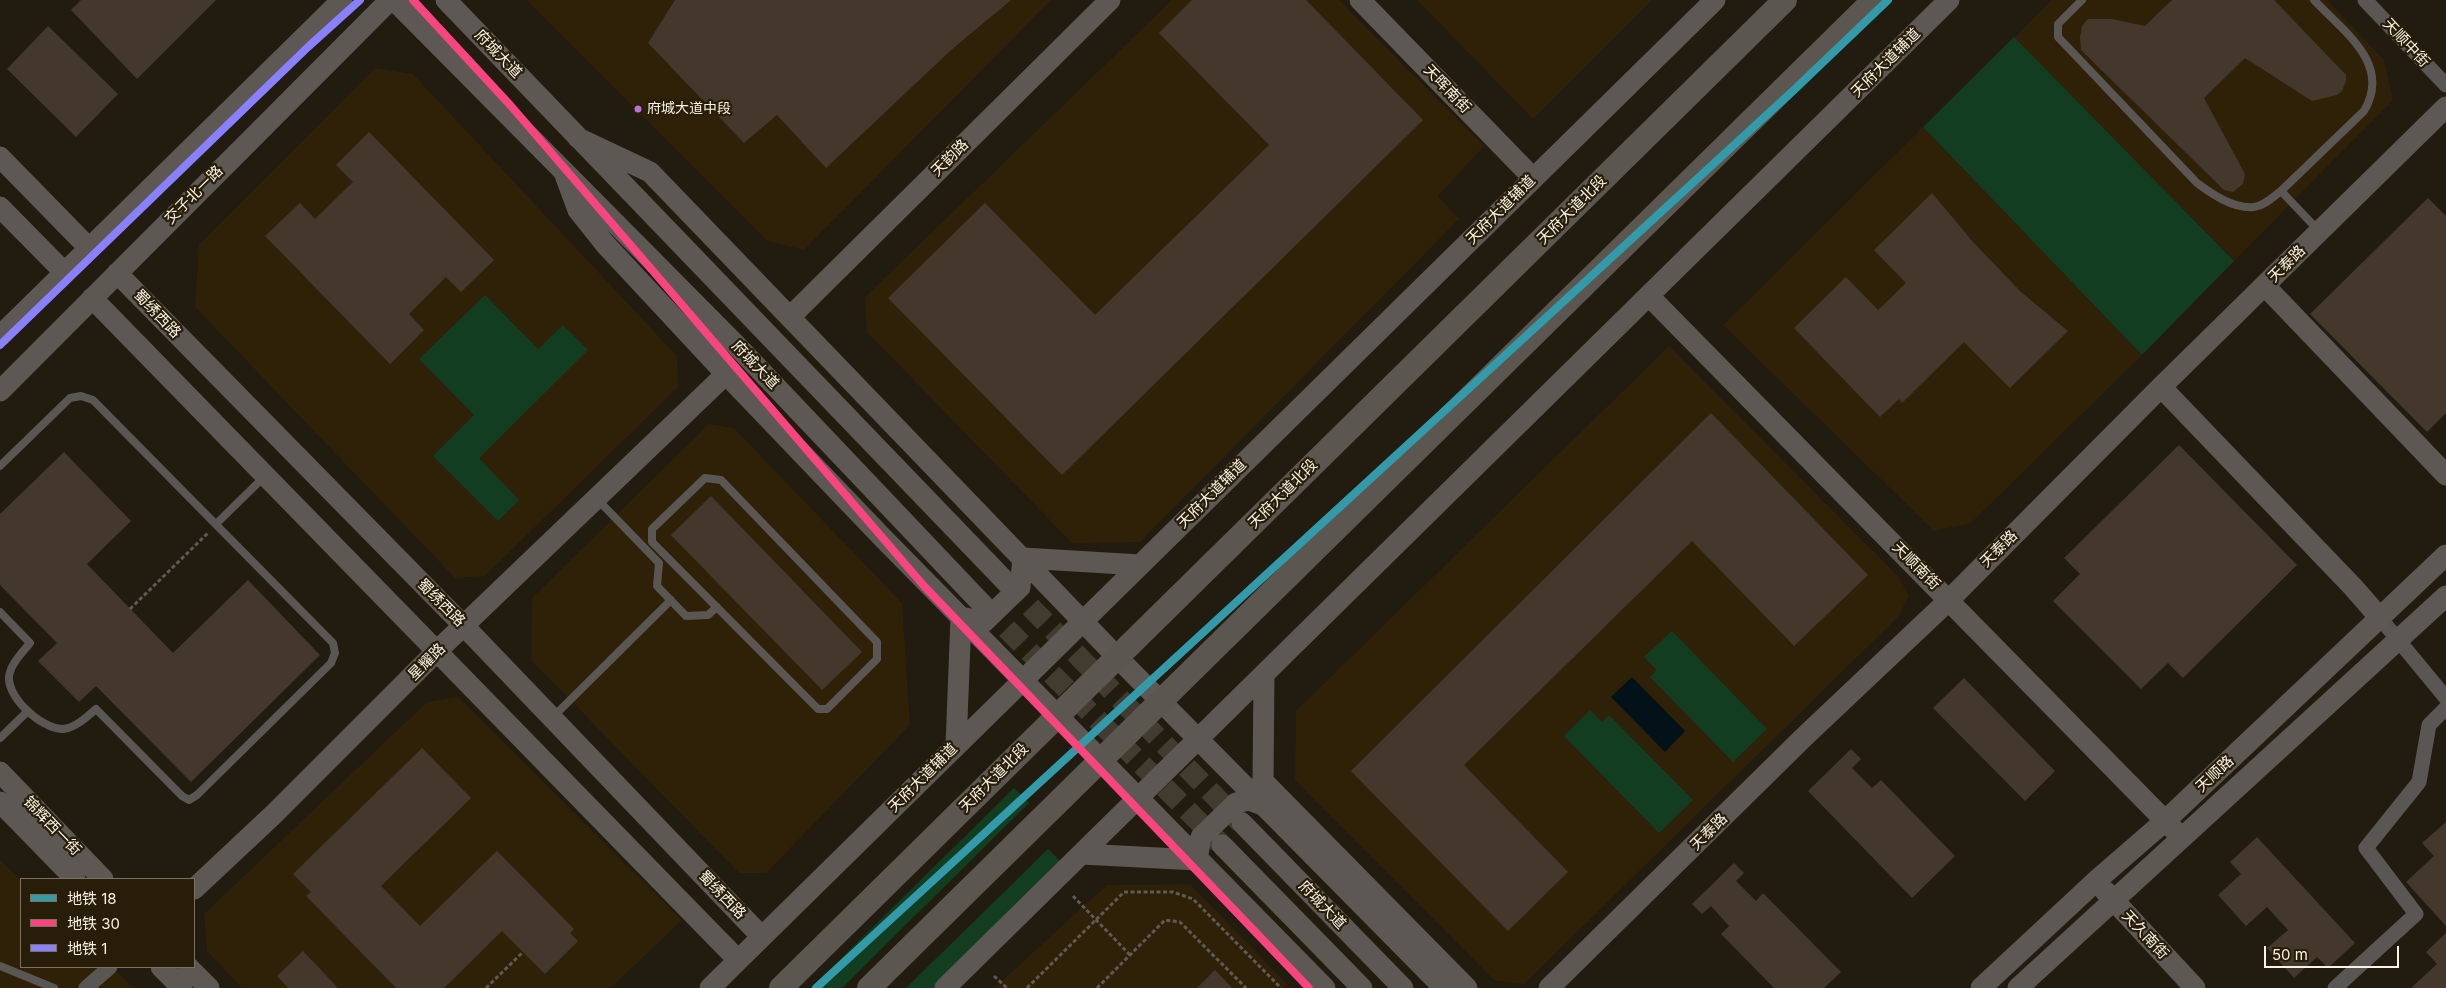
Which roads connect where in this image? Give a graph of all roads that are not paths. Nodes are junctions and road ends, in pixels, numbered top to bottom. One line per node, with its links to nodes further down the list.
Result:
1 (342, 0): 25 (street)
2 (390, 0): 27 (street, 交子北一路)
3 (394, 0): 20 (street, 府城大道)
4 (446, 0): 18 (street, 府城大道)
5 (1110, 0): 31 (street, 天韵路)
6 (1360, 0): 21 (street, 天晖南街)
7 (1714, 0): 15 (street, 天府大道辅道)
8 (1728, 0): 15 (street)
9 (1785, 0): 59 (main road, 天府大道北段)
10 (1874, 0): 63 (main road)
11 (1949, 0): 29 (street, 天府大道辅道)
12 (2082, 0): 22 (lane)
13 (2314, 0): 22 (lane)
14 (2365, 0): 16 (street, 天顺中街)
15 (1698, 16): 21 (street, 天府大道辅道)
16 (2446, 85)
17 (2446, 107): 24 (street, 天泰路)
18 (578, 138): 31 (street); 46 (street, 府城大道)
19 (0, 157): 25 (street)
20 (564, 172): 33 (street); 50 (street, 府城大道)
21 (1533, 178): 45 (street, 天府大道辅道)
22 (2281, 192): 24 (lane)
23 (0, 207): 26 (street)
24 (2319, 231): 28 (street, 天泰路)
25 (88, 247): 26 (street)
26 (64, 272): 32 (street)
27 (117, 273): 30 (street, 交子北一路); 56 (street, 蜀绣西路)
28 (2265, 286): 34 (street, 天泰路); 37 (street)
29 (1649, 296): 49 (street, 天顺南街); 60 (street, 天府大道辅道)
30 (92, 298): 35 (street, 交子北一路); 38 (street)
31 (791, 316): 44 (street)
32 (0, 336)
33 (726, 374): 39 (street, 星耀路); 53 (street)
34 (2161, 387): 49 (street, 天泰路); 54 (street)
35 (0, 391)
36 (0, 466): 40 (lane)
37 (2446, 475)
38 (265, 476): 40 (lane); 58 (street)
39 (596, 498): 42 (lane); 56 (street, 星耀路)
40 (216, 524): 65 (lane)
41 (652, 542): 42 (lane); 51 (lane); 51 (lane)
42 (645, 549): 48 (lane)
43 (2446, 555): 54 (street, 天顺路)
44 (1023, 558): 45 (street); 53 (street); 55 (street)
45 (1140, 565): 55 (street, 天府大道辅道)
46 (1008, 584)
47 (2446, 596): 57 (street, 天顺路)
48 (671, 600): 51 (lane); 67 (lane)
49 (1950, 600): 76 (street, 天顺南街); 106 (street, 天泰路)
50 (984, 606)
51 (717, 607)
52 (0, 612): 65 (lane)
53 (961, 617): 61 (street); 70 (street)
54 (2380, 618): 57 (street); 76 (street, 天顺路)
55 (1083, 621): 59 (street); 61 (street, 天府大道辅道)
56 (464, 626): 58 (street, 星耀路); 67 (street, 蜀绣西路)
57 (2399, 641): 62 (street); 78 (street, 天顺路)
58 (437, 651): 85 (street, 星耀路); 88 (street)
59 (1117, 657): 63 (street); 66 (main road, 天府大道北段)
60 (1264, 674): 69 (street, 天府大道辅道); 105 (street)
61 (1023, 680): 66 (street); 70 (street, 天府大道辅道)
62 (2446, 698)
63 (1161, 701): 69 (street); 71 (main road)
64 (2446, 708): 110 (street)
65 (28, 711): 68 (lane)
66 (1058, 716): 71 (street); 98 (main road, 天府大道北段)
67 (552, 717): 87 (street, 蜀绣西路)
68 (0, 738)
69 (1198, 739): 73 (street, 天府大道辅道); 75 (street)
70 (956, 746): 87 (street, 天府大道辅道)
71 (1100, 760): 73 (street); 99 (main road)
72 (0, 772): 83 (street, 锦辉西一街)
73 (1137, 799): 80 (street, 天府大道辅道); 81 (street)
74 (0, 802): 82 (street, 锦辉西一街)
75 (1265, 806): 81 (street); 104 (street)
76 (2165, 821): 78 (street, 天顺南街); 84 (street, 天顺路)
77 (1242, 823): 103 (street, 府城大道)
78 (2182, 838): 86 (street, 天顺路)
79 (1222, 845): 102 (street, 府城大道)
80 (1081, 854): 81 (street); 100 (street, 天府大道辅道)
81 (1197, 860): 101 (street)
82 (74, 878)
83 (102, 878)
84 (2097, 880): 86 (street, 天久南街); 107 (street, 天顺路)
85 (195, 888)
86 (2113, 901): 108 (street, 天顺路); 109 (street, 天久南街)
87 (762, 937): 88 (street, 天府大道辅道)
88 (738, 960): 97 (street, 天府大道辅道)
89 (0, 966): 93 (lane)
90 (109, 968): 94 (street)
91 (162, 968): 95 (street)
92 (189, 968): 96 (street)
93 (54, 988)
94 (86, 988)
95 (182, 988)
96 (209, 988)
97 (710, 988)
98 (781, 988)
99 (869, 988)
100 (945, 988)
101 (1325, 988)
102 (1362, 988)
103 (1403, 988)
104 (1444, 988)
105 (1467, 988)
106 (1549, 988)
107 (1981, 988)
108 (2018, 988)
109 (2195, 988)
110 (2335, 988)

